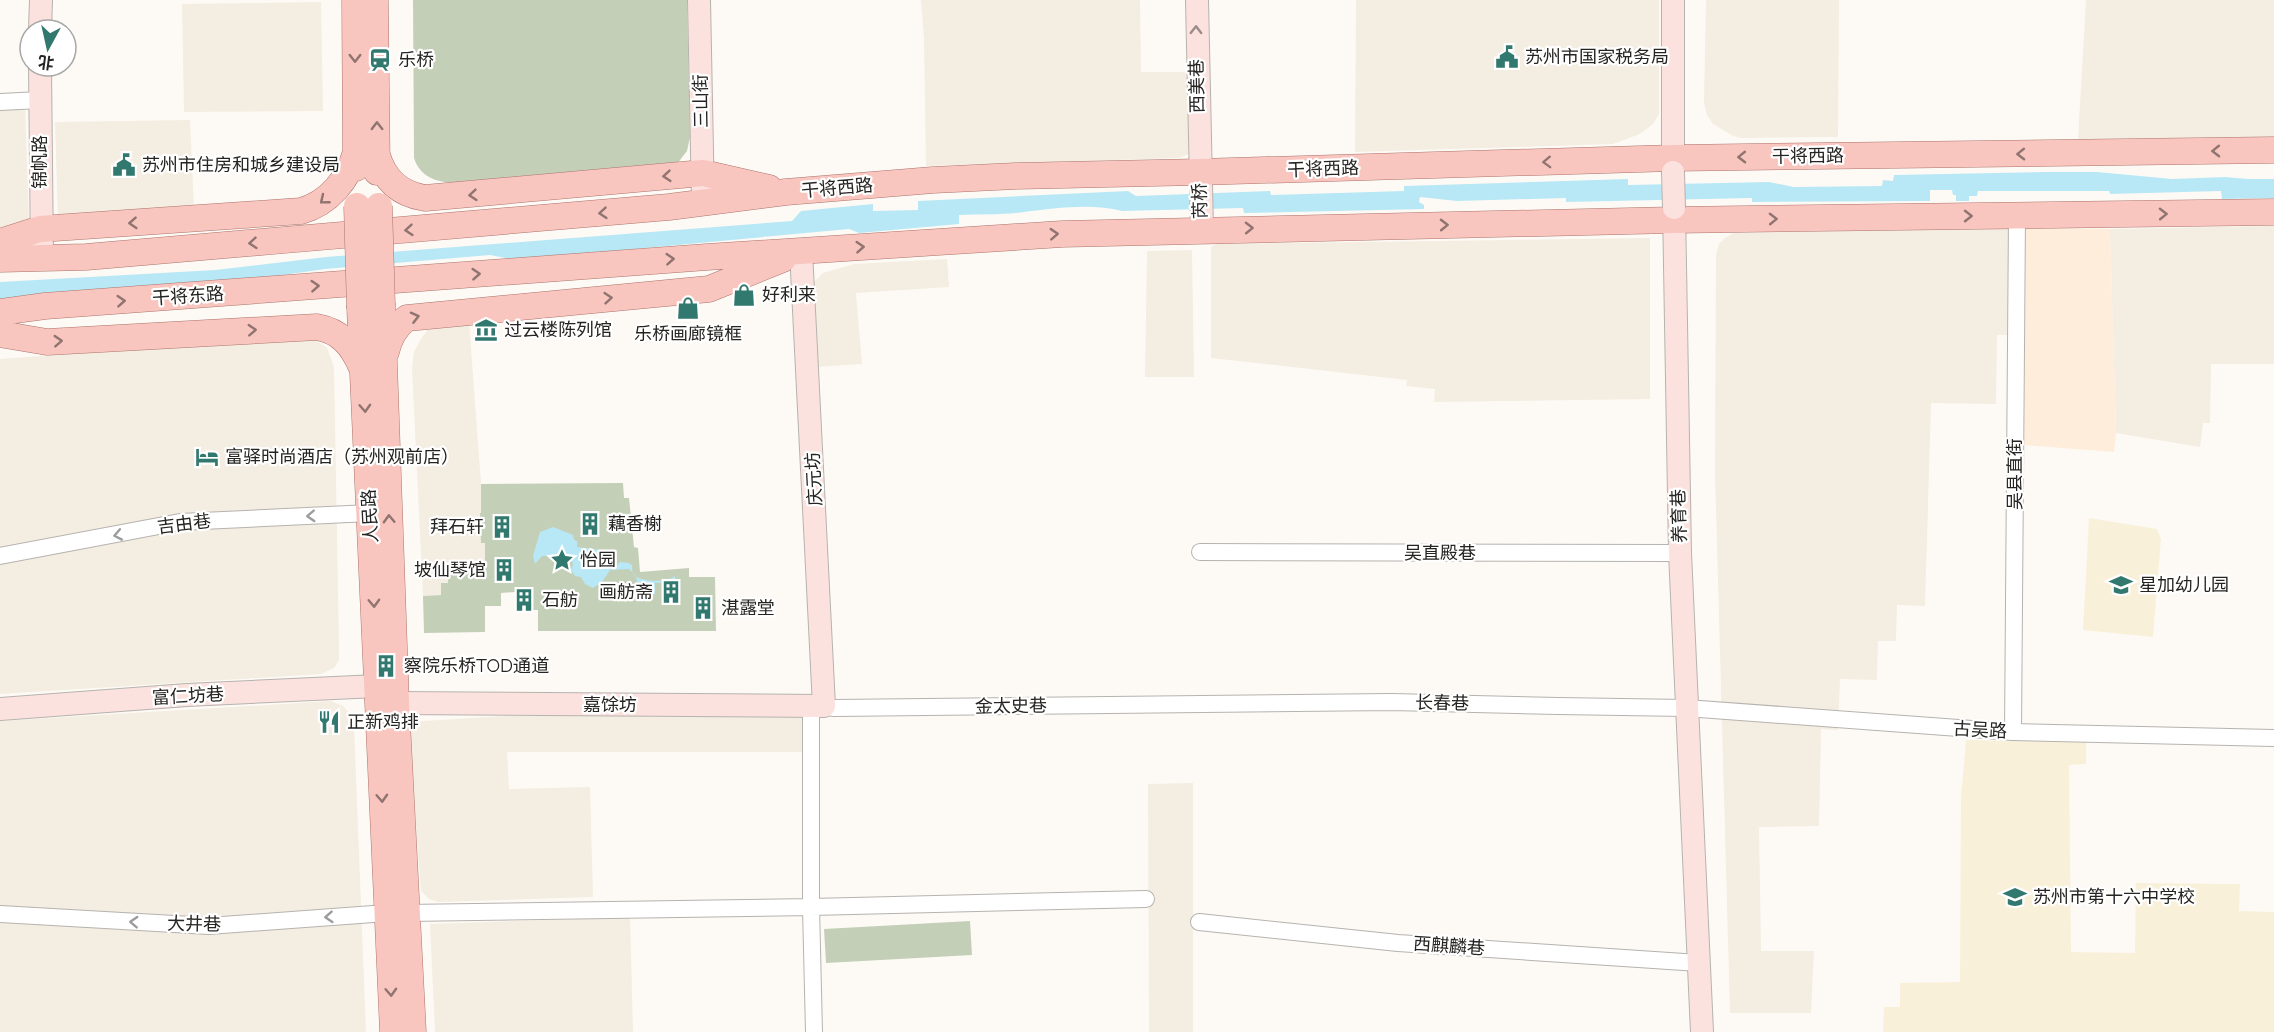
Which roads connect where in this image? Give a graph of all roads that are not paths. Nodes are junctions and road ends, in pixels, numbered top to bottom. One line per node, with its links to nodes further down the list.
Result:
1 (41, 0): 7 (street)
2 (355, 0): 12 (main road, 人民路, one-way to 12)
3 (375, 0): 12 (main road, 人民路, one-way to 3)
4 (699, 0): 14 (street, 三山街)
5 (1197, 0): 15 (street, 西美巷, one-way to 5)
6 (1673, 0): 13 (street, 养育巷)
7 (40, 18)
8 (40, 78): 9 (street, 锦帆路)
9 (40, 100): 10 (street); 22 (street, 锦帆路)
10 (0, 102)
11 (2274, 150): 13 (main road, 干将西路, one-way to 13)
12 (367, 154): 14 (main road, one-way to 12); 22 (main road, one-way to 22); 31 (main road, 人民路, bridge)
13 (1673, 165): 15 (main road, 干将西路, one-way to 15); 19 (street, 养育巷, bridge)
14 (703, 173): 16 (main road); 17 (street, 三山街)
15 (1200, 180): 16 (main road, 干将西路); 21 (street, 芮桥)
16 (786, 192): 17 (main road, 干将西路)
17 (703, 202): 26 (main road, 干将西路, one-way to 26)
18 (2274, 212): 20 (main road, one-way to 18)
19 (1673, 214): 20 (main road, one-way to 20); 21 (main road, one-way to 19); 34 (street, 养育巷)
20 (2017, 216): 41 (street, 吴县直街)
21 (1201, 223): 24 (main road, one-way to 21)
22 (40, 229): 23 (main road); 26 (street, 锦帆路)
23 (0, 243)
24 (801, 251): 25 (main road); 28 (main road); 38 (street, 庆元坊)
25 (707, 257): 28 (main road); 29 (main road, 干将东路, one-way to 25)
26 (42, 258): 27 (main road)
27 (0, 259)
28 (709, 289): 31 (main road, one-way to 28)
29 (0, 312)
30 (0, 334): 31 (main road, one-way to 31)
31 (373, 366): 32 (main road, 人民路, one-way to 32); 36 (main road, 人民路, one-way to 31)
32 (370, 513): 35 (street, 吉由巷, one-way to 35); 36 (main road, 人民路, one-way to 36)
33 (1200, 552): 34 (street, 吴直殿巷)
34 (1680, 553): 40 (street, 养育巷)
35 (0, 556)
36 (386, 695): 38 (street, 嘉馀坊); 39 (street, 富仁坊巷); 45 (main road, 人民路)
37 (1198, 703): 38 (street, 金太史巷); 40 (street, 长春巷)
38 (818, 706): 44 (street)
39 (0, 708)
40 (1686, 708): 41 (street, 古吴路); 48 (street, 养育巷)
41 (2013, 732): 42 (street, 古吴路)
42 (2274, 738)
43 (1146, 899): 44 (street, 大井巷)
44 (811, 907): 45 (street, 大井巷); 51 (street)
45 (397, 913): 46 (street, 大井巷, one-way to 46); 49 (main road, 人民路, one-way to 49); 50 (main road, 人民路)
46 (0, 914)
47 (1200, 922): 48 (street, 西麒麟巷)
48 (1698, 963): 52 (street, 养育巷)
49 (393, 1032)
50 (413, 1032)
51 (814, 1032)
52 (1702, 1032)

